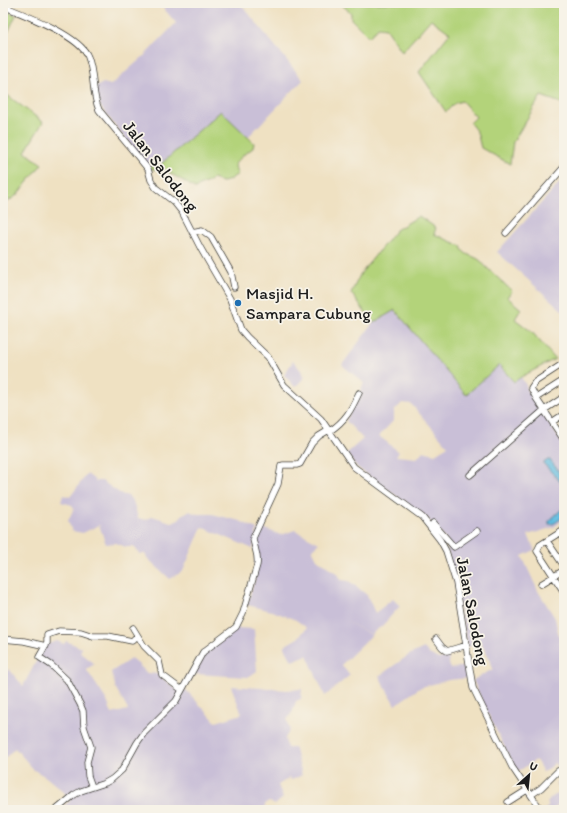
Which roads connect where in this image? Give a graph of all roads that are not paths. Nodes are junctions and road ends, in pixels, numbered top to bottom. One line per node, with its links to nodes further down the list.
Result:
1 (3, 6): 3 (street, Jalan Salodong)
2 (564, 167): 4 (street)
3 (192, 232): 5 (street); 14 (street, Jalan Salodong)
4 (506, 233)
5 (234, 287)
6 (564, 363): 10 (street)
7 (564, 380): 10 (street)
8 (359, 393): 14 (street)
9 (564, 397): 11 (street)
10 (536, 398): 11 (street)
11 (544, 410): 13 (street); 17 (street)
12 (564, 414): 13 (street)
13 (552, 422): 15 (street)
14 (330, 431): 32 (street, Jalan Salodong); 34 (street)
15 (562, 432): 16 (street)
16 (564, 440)
17 (470, 475)
18 (433, 523): 20 (street)
19 (562, 531): 21 (street); 22 (street)
20 (477, 532)
21 (564, 539)
22 (547, 540): 23 (street); 25 (street)
23 (564, 566)
24 (564, 570): 25 (street)
25 (554, 577): 26 (street); 27 (street)
26 (542, 584)
27 (564, 592)
28 (133, 628): 29 (street)
29 (137, 636): 33 (street); 34 (street)
30 (3, 639): 33 (street)
31 (436, 639): 32 (street)
32 (467, 645): 37 (street, Jalan Salodong)
33 (46, 646): 36 (street)
34 (182, 690): 36 (street)
35 (558, 771): 38 (street)
36 (92, 787): 40 (street)
37 (527, 790): 38 (street, Jalan Salodong); 39 (street)
38 (531, 795): 41 (street, Jalan Salodong)
39 (508, 802)
40 (56, 810)
41 (541, 810)

